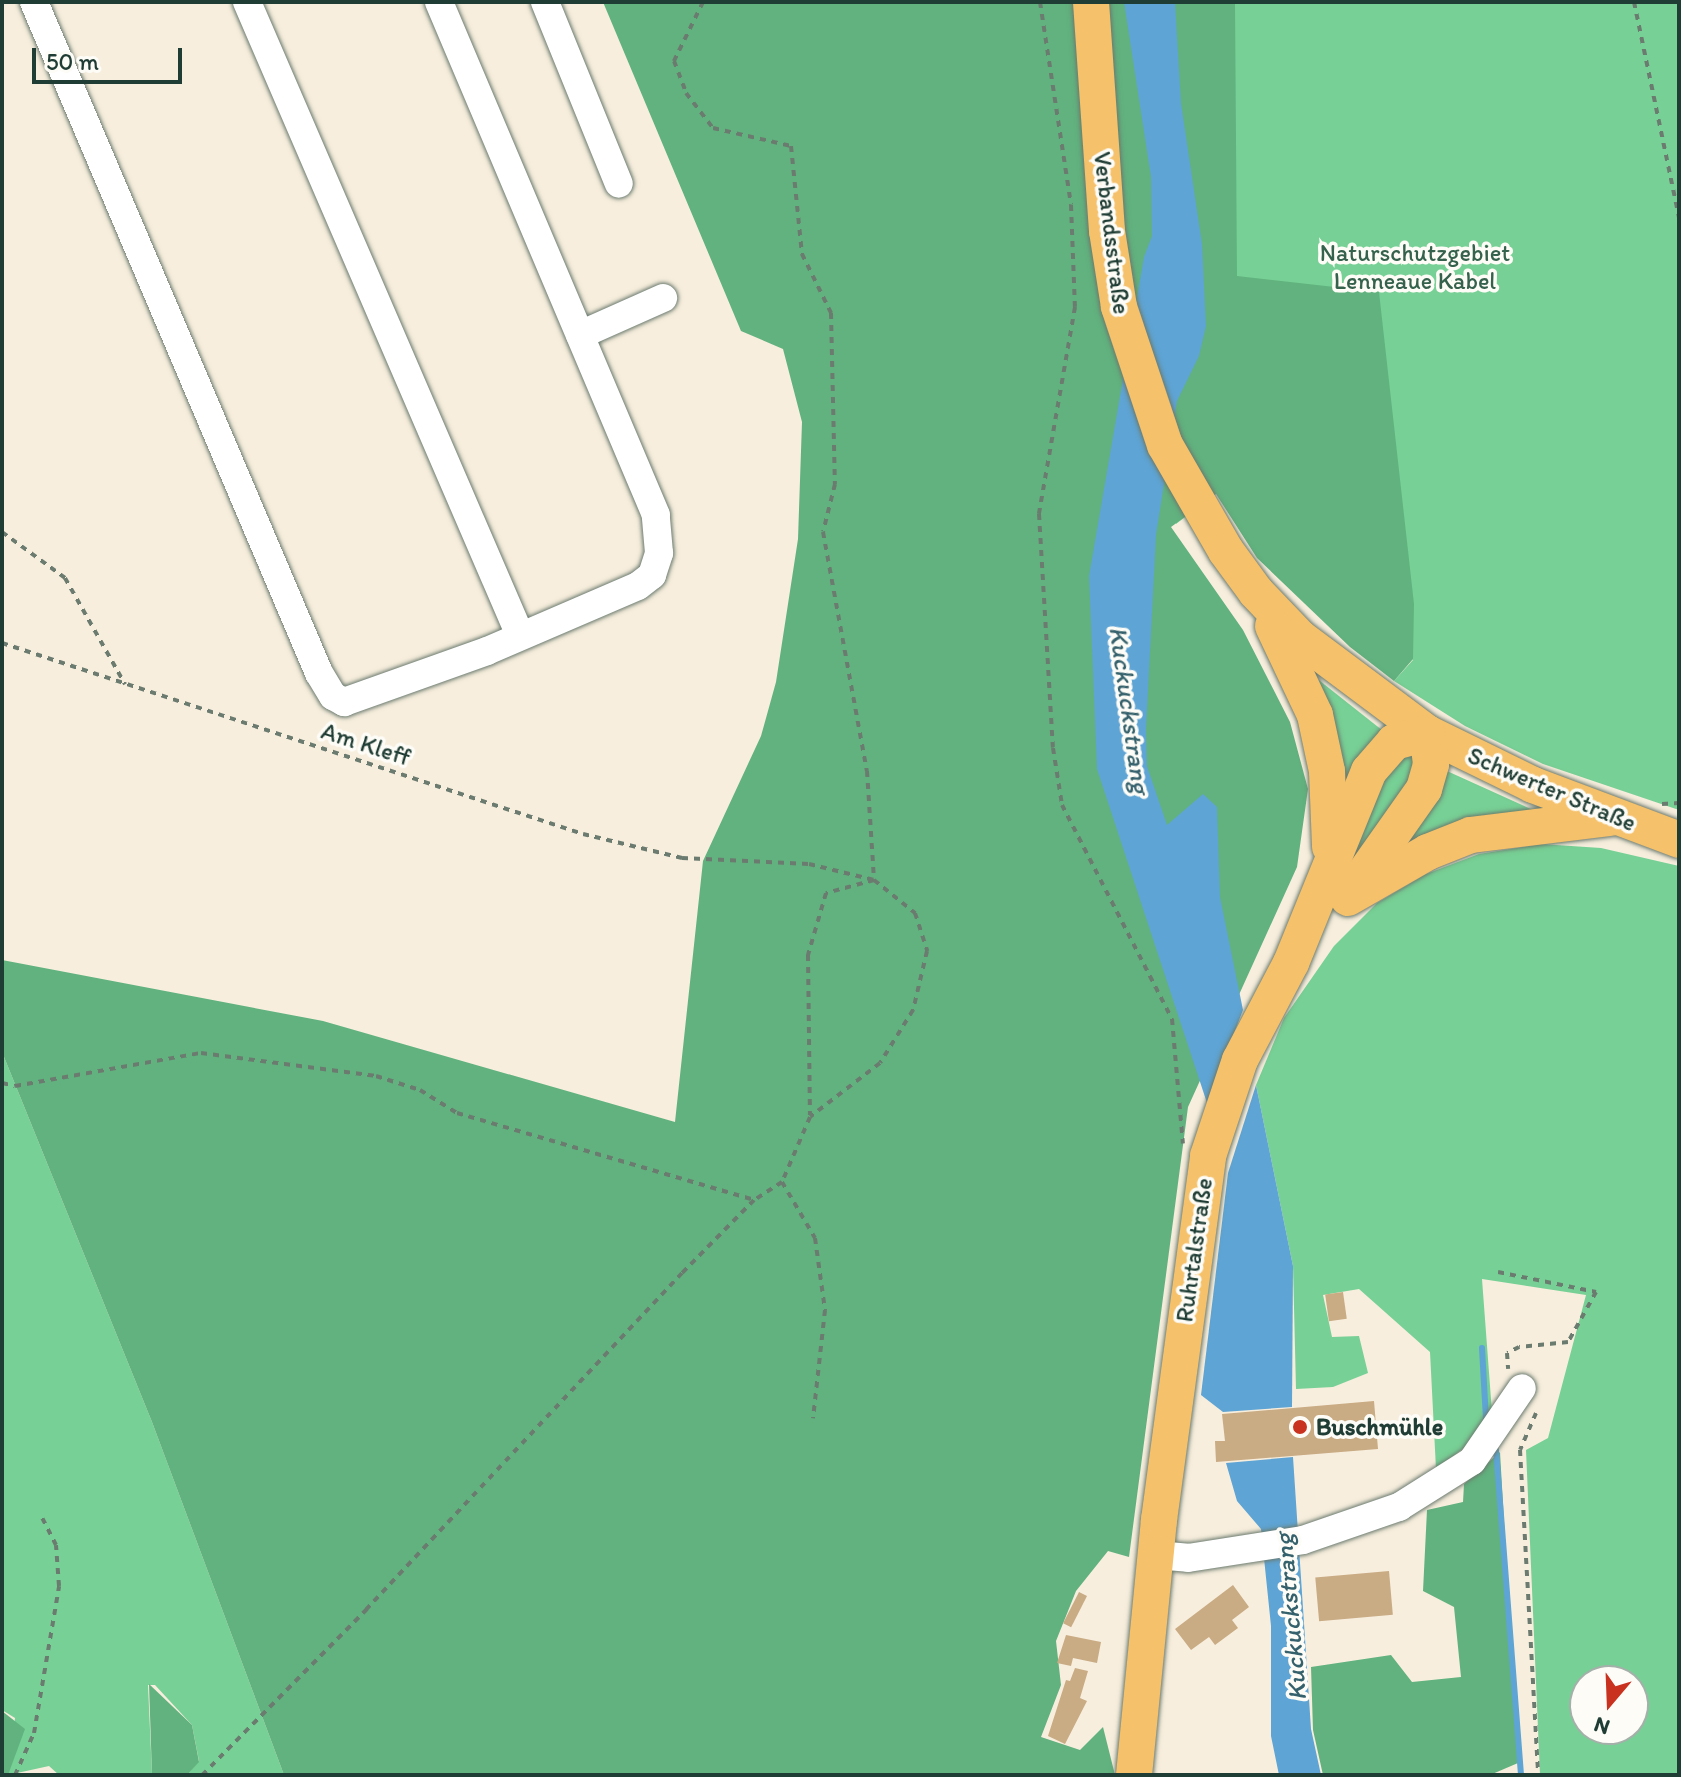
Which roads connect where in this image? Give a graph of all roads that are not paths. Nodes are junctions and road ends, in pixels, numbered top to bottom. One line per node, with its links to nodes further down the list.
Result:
1 (34, 2): 10 (lane)
2 (247, 2): 10 (lane)
3 (439, 2): 8 (lane)
4 (545, 2): 6 (lane)
5 (1091, 2): 9 (main road, Verbandsstraße)
6 (619, 184)
7 (663, 298): 8 (lane)
8 (580, 335): 10 (lane)
9 (1256, 592): 11 (main road, Verbandsstraße); 14 (main road)
10 (519, 633)
11 (1427, 733): 12 (main road, Schwerter Straße); 14 (main road, Ruhrtalstraße); 15 (main road, Ruhrtalstraße)
12 (1615, 817): 13 (main road, Schwerter Straße); 15 (main road)
13 (1679, 840)
14 (1330, 864): 16 (main road, Ruhrtalstraße)
15 (1348, 898): 16 (main road, Ruhrtalstraße)
16 (1291, 963): 18 (main road, Ruhrtalstraße)
17 (1522, 1388): 18 (lane)
18 (1156, 1555): 19 (main road, Ruhrtalstraße)
19 (1134, 1775)

